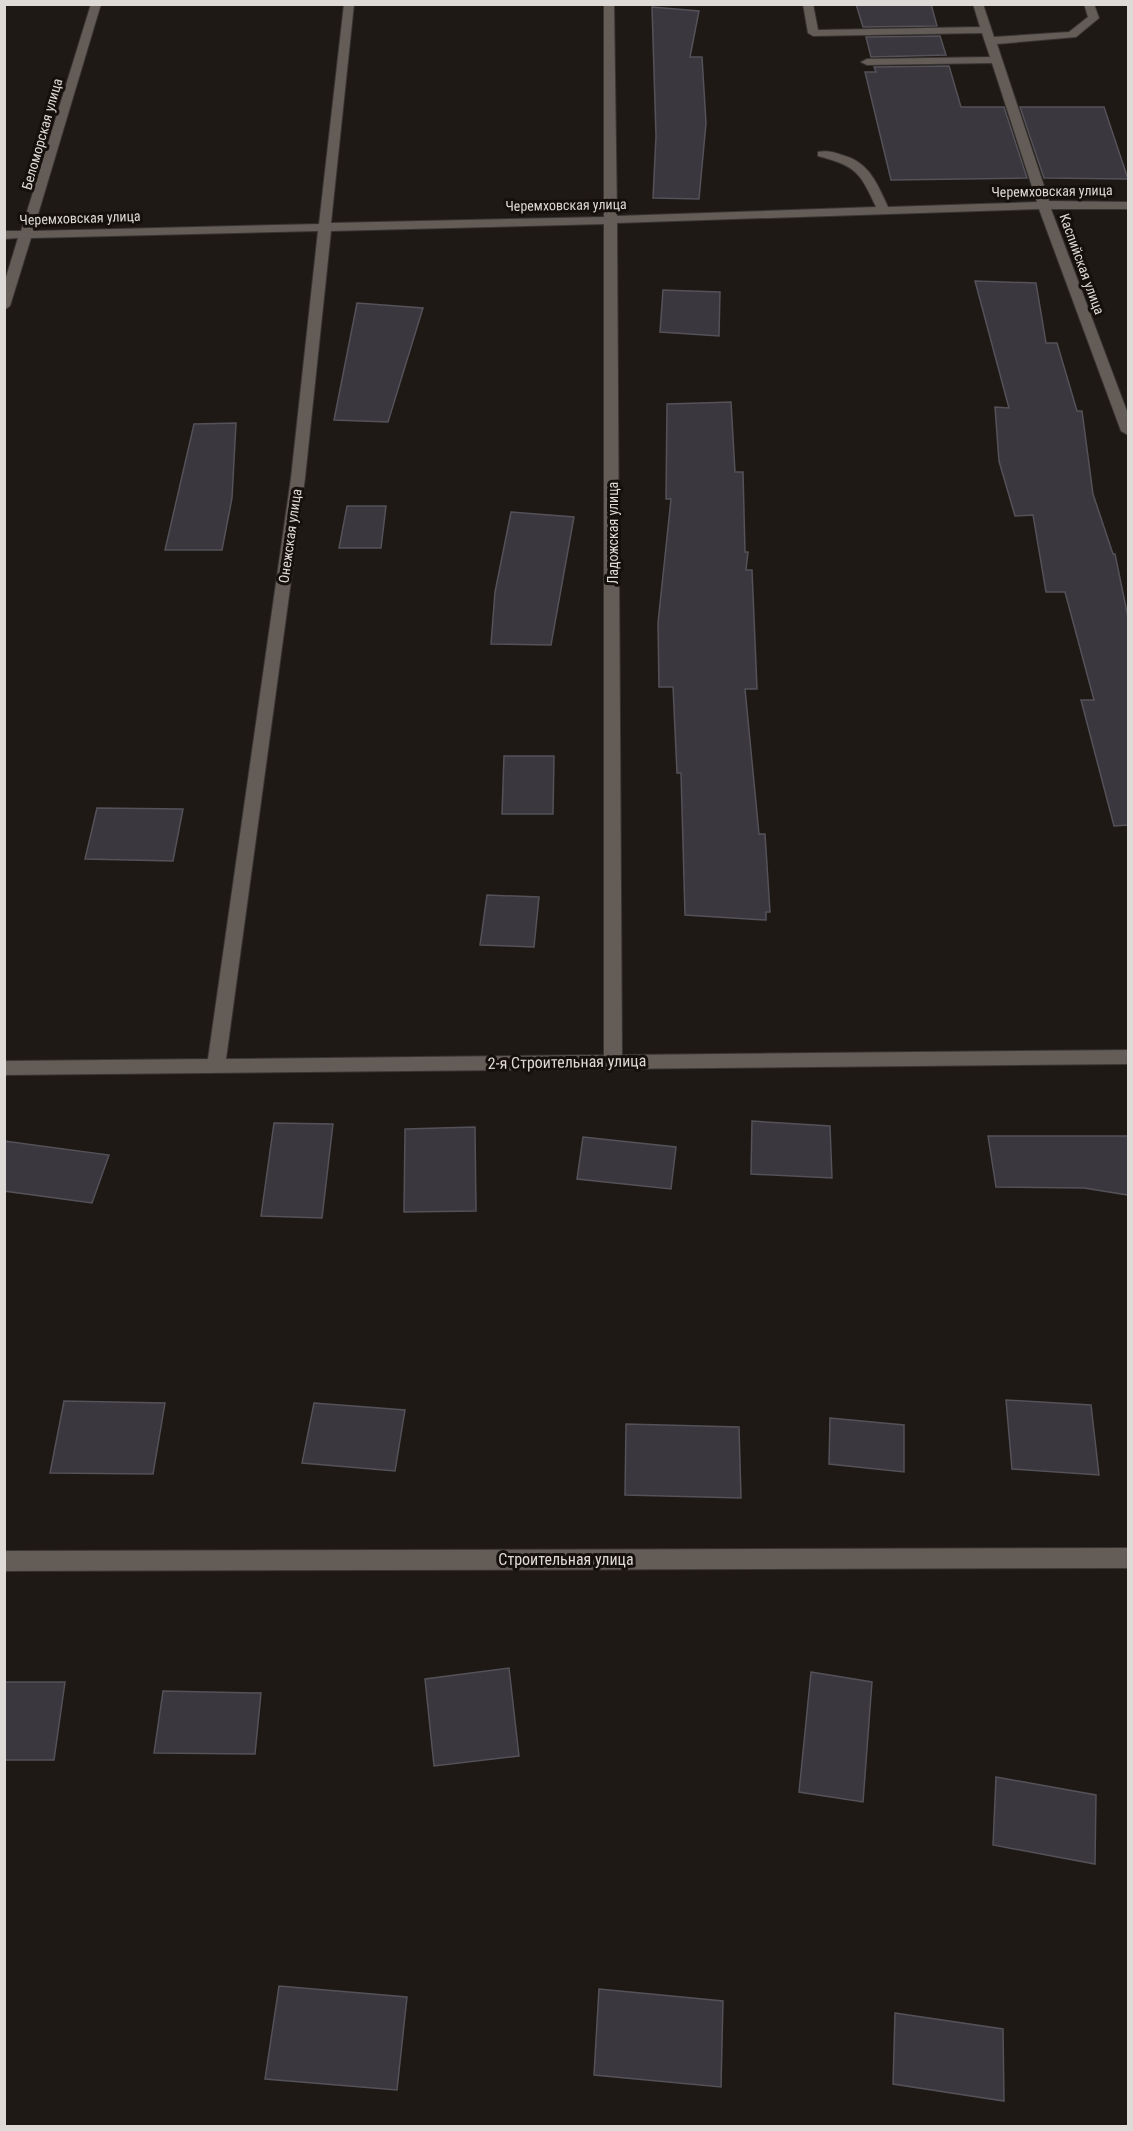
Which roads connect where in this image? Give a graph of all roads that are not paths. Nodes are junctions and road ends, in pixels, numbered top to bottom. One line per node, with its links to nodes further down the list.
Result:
1 (96, 4): 17 (street, Беломорская улица)
2 (349, 4): 15 (street, Онежская улица)
3 (609, 4): 14 (street, Ладожская улица)
4 (808, 4): 7 (street)
5 (978, 4): 7 (street, Каспийская улица)
6 (1089, 4): 7 (street)
7 (988, 35): 8 (street, Каспийская улица)
8 (997, 60): 9 (street); 11 (street, Каспийская улица)
9 (867, 62)
10 (822, 154): 13 (street)
11 (1044, 205): 12 (street, Черемховская улица); 13 (street, Черемховская улица); 19 (street, Каспийская улица)
12 (1128, 205)
13 (883, 210): 14 (street, Черемховская улица)
14 (612, 219): 15 (street, Черемховская улица); 21 (street, Ладожская улица)
15 (325, 226): 17 (street, Черемховская улица); 22 (street, Онежская улица)
16 (4, 235): 17 (street, Черемховская улица)
17 (28, 235): 18 (street, Беломорская улица)
18 (4, 306)
19 (1128, 431)
20 (1128, 1057): 21 (street, 2-я Строительная улица)
21 (613, 1062): 22 (street, 2-я Строительная улица)
22 (216, 1066): 23 (street, 2-я Строительная улица)
23 (4, 1068)
24 (1128, 1558): 25 (street, Строительная улица)
25 (4, 1561)

